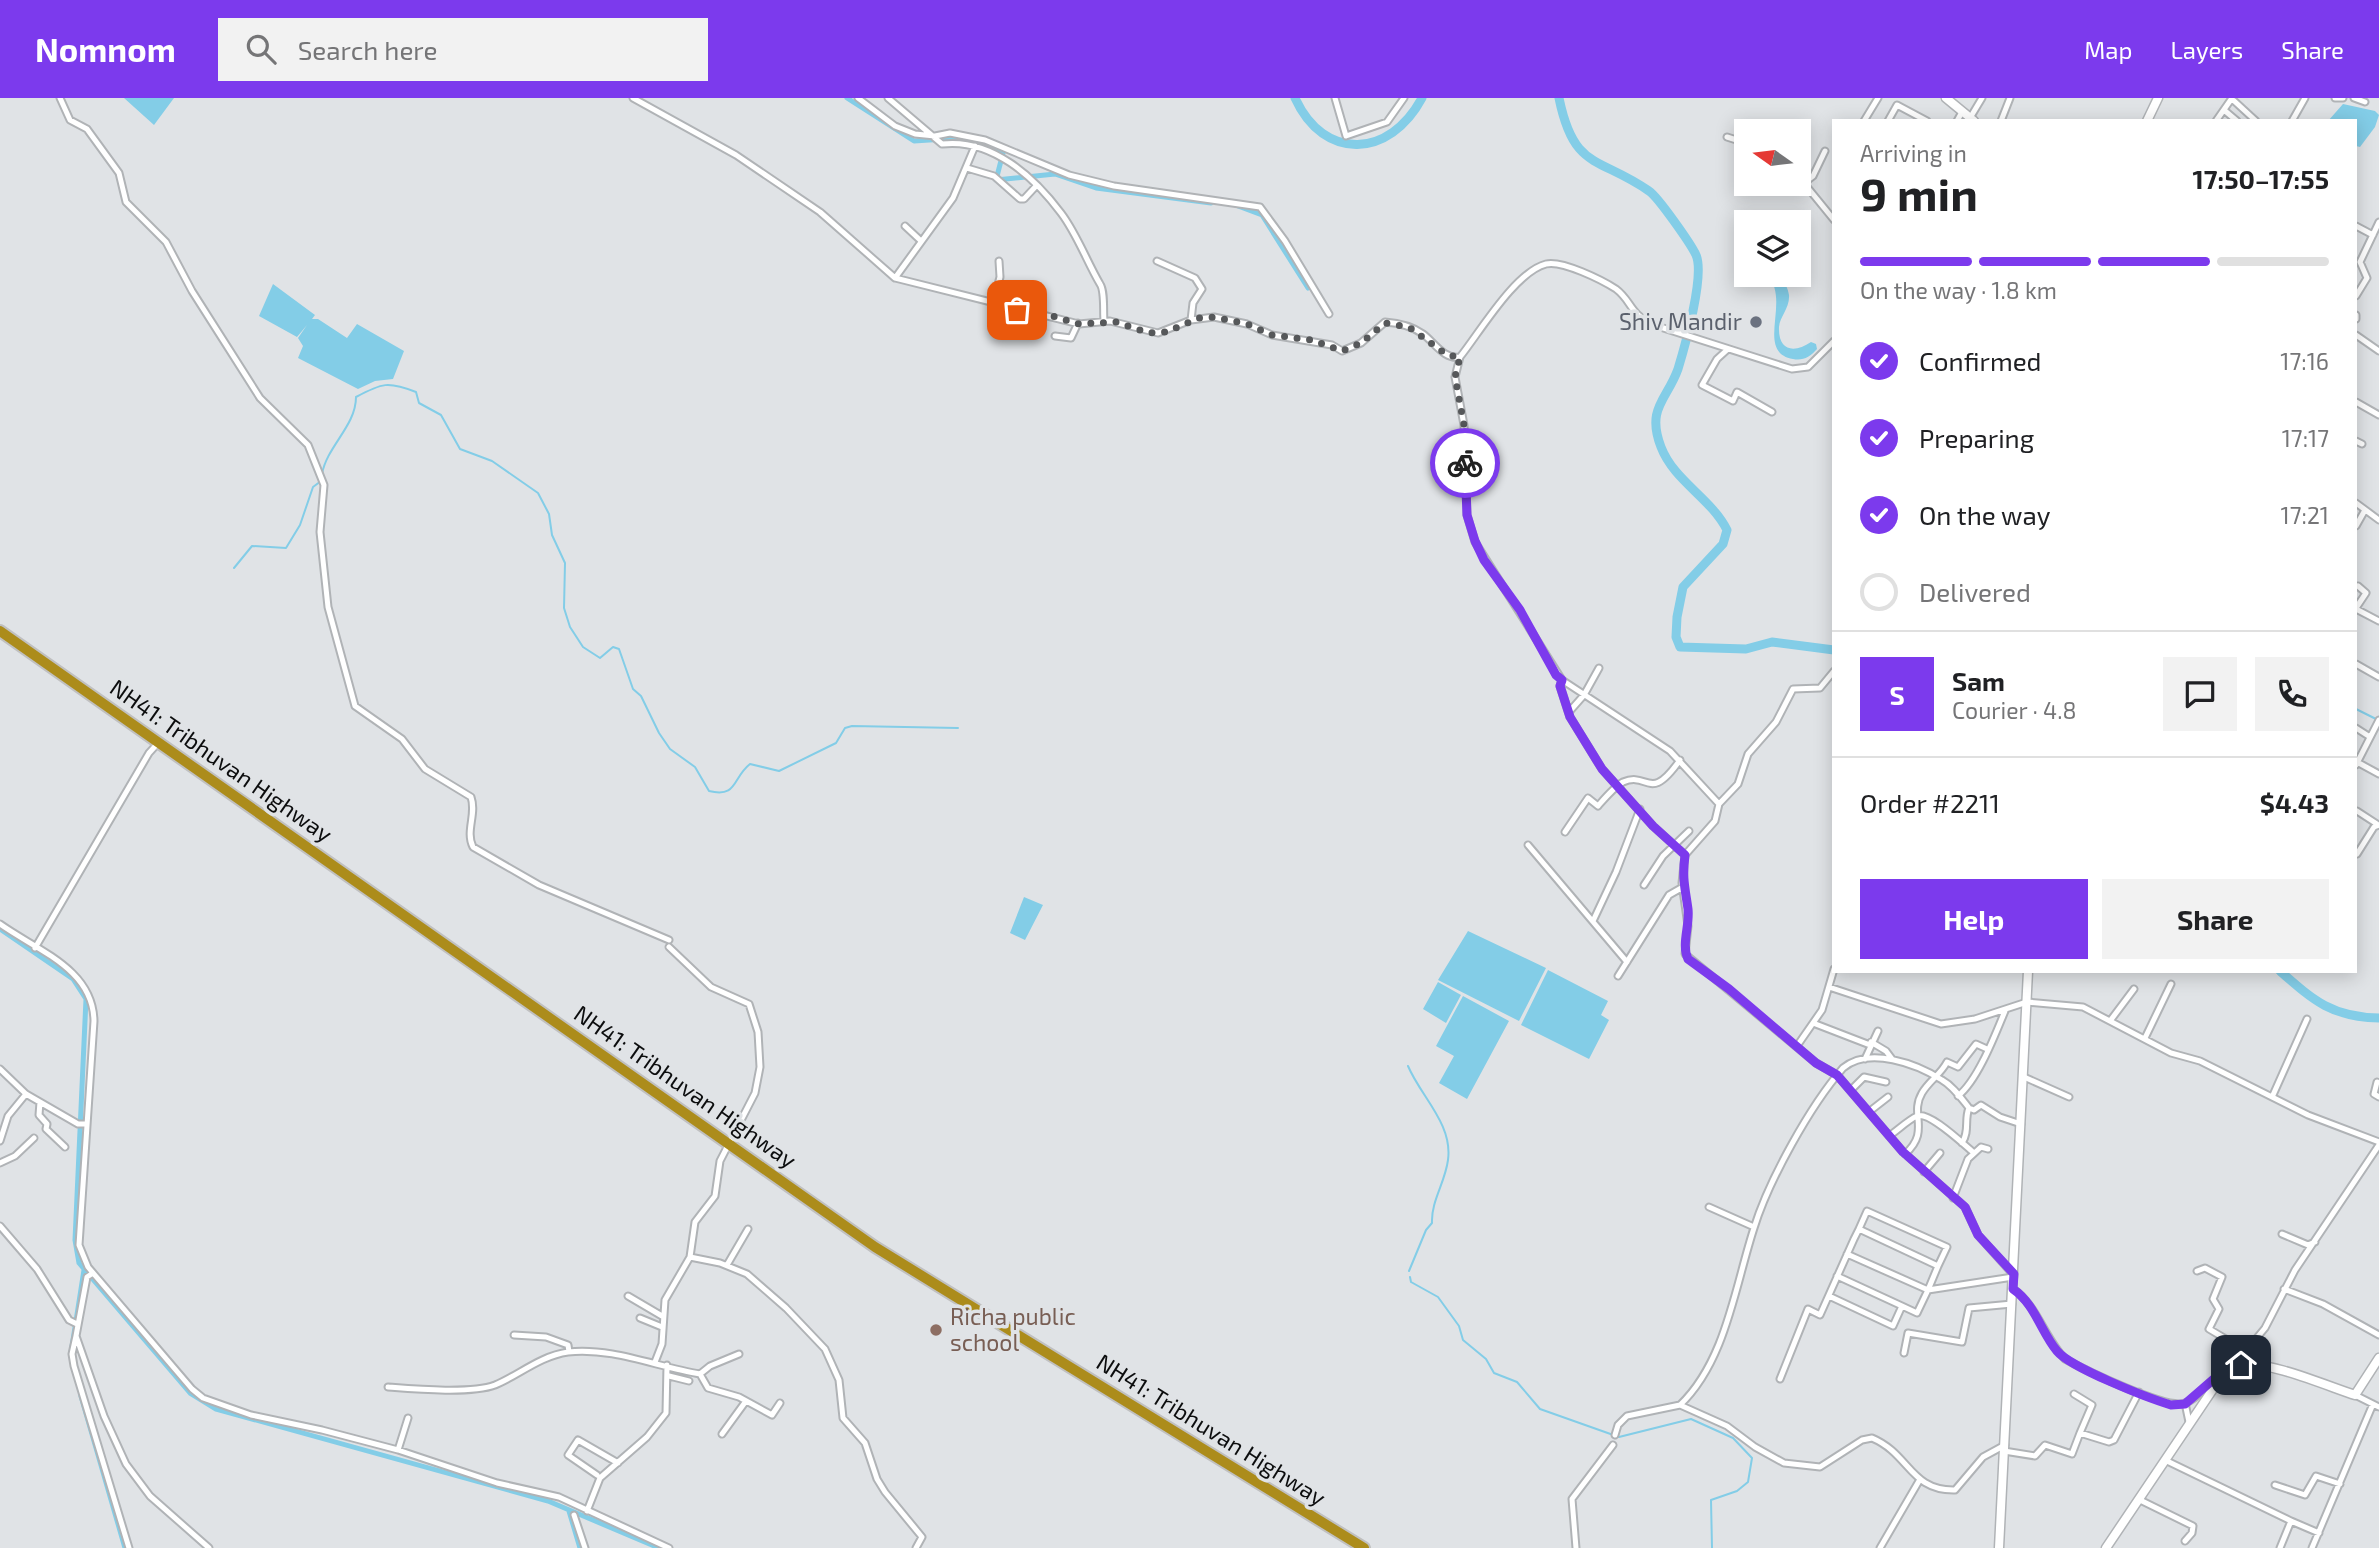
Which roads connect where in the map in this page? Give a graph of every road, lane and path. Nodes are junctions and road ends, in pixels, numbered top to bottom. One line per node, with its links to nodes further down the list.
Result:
1 (60, 98): 146 (street)
2 (633, 98): 47 (street)
3 (858, 98): 29 (street)
4 (888, 98): 29 (street)
5 (1335, 98): 6 (street)
6 (1404, 98)
7 (1878, 98): 20 (street)
8 (1946, 98): 19 (main road)
9 (1982, 98): 19 (street)
10 (2010, 98): 23 (street)
11 (2158, 98): 24 (main road)
12 (2232, 98): 18 (street); 27 (street)
13 (2305, 98): 28 (street)
14 (2335, 98): 15 (street)
15 (2343, 98)
16 (2354, 98): 17 (street)
17 (2365, 102)
18 (2224, 110): 25 (street); 26 (street)
19 (1969, 117)
20 (1865, 119)
21 (1889, 119): 22 (street)
22 (1923, 119)
23 (2002, 119)
24 (2148, 119)
25 (2217, 119)
26 (2235, 119)
27 (2254, 119)
28 (2293, 119)
29 (934, 136): 32 (street); 50 (street)
30 (1727, 136): 31 (street)
31 (1734, 139)
32 (975, 146): 34 (street); 36 (street)
33 (1825, 151): 35 (street)
34 (967, 168): 36 (street); 43 (street)
35 (1811, 178)
36 (1037, 185): 52 (street)
37 (1811, 192): 38 (street)
38 (1832, 218)
39 (2379, 222): 42 (street)
40 (905, 226): 43 (street)
41 (2357, 227): 42 (street)
42 (2373, 235): 46 (street)
43 (920, 240): 47 (street)
44 (999, 261): 49 (street)
45 (1157, 261): 51 (street)
46 (2358, 262): 48 (street)
47 (895, 278): 49 (street)
48 (2357, 294)
49 (993, 304): 53 (street)
50 (1329, 313)
51 (1191, 320): 52 (street); 59 (street)
52 (1104, 321): 53 (street)
53 (1078, 323): 54 (street)
54 (1055, 336)
55 (2357, 336): 58 (street)
56 (1832, 343): 57 (street)
57 (1728, 349): 59 (street); 61 (street)
58 (2379, 351)
59 (1460, 357): 76 (street)
60 (2358, 403): 62 (street)
61 (1772, 412)
62 (2379, 415)
63 (2357, 504): 64 (street)
64 (2365, 510): 65 (street); 66 (street)
65 (2379, 520)
66 (2357, 524)
67 (2358, 586): 68 (street)
68 (2357, 607)
69 (2357, 610): 70 (street)
70 (2379, 621)
71 (0, 631): 82 (highway, NH41: Tribhuvan Highway)
72 (2357, 665): 75 (street)
73 (1599, 668): 77 (street)
74 (1832, 673): 88 (street)
75 (2379, 677)
76 (1562, 680): 77 (street); 78 (street)
77 (1584, 695): 78 (street); 83 (street)
78 (1569, 712): 87 (street)
79 (2379, 720): 81 (street)
80 (2357, 730): 81 (street)
81 (2370, 737): 84 (street)
82 (159, 742): 102 (street); 146 (highway, NH41: Tribhuvan Highway)
83 (1680, 760): 87 (street); 88 (street)
84 (2357, 761)
85 (2357, 763): 86 (street)
86 (2379, 774)
87 (1618, 786): 89 (street); 93 (street)
88 (1719, 804): 97 (street)
89 (1640, 809): 95 (street); 100 (street)
90 (2357, 811): 91 (street)
91 (2378, 824): 96 (street)
92 (1689, 831): 95 (street)
93 (1565, 832)
94 (1528, 845): 100 (street)
95 (1674, 845): 97 (street); 98 (street)
96 (2357, 854)
97 (1685, 855): 99 (street)
98 (1644, 885)
99 (1683, 887): 103 (street); 118 (street)
100 (1593, 921): 103 (street)
101 (0, 924): 102 (street)
102 (35, 948): 139 (street)
103 (1627, 962): 106 (street)
104 (1833, 973): 108 (street)
105 (2028, 973): 110 (main road)
106 (1618, 976)
107 (2171, 984): 116 (street)
108 (1829, 987): 111 (street); 114 (street)
109 (2134, 989): 113 (street)
110 (2027, 1002): 111 (street); 113 (street); 125 (main road)
111 (2005, 1010): 119 (street)
112 (2307, 1019): 130 (street)
113 (2110, 1021): 116 (street)
114 (1813, 1023): 117 (street); 118 (street)
115 (1878, 1031): 117 (street)
116 (2145, 1038): 130 (street)
117 (1871, 1044): 120 (street); 121 (street)
118 (1797, 1046): 123 (street)
119 (1987, 1049): 124 (street); 131 (street)
120 (1865, 1059): 121 (street); 123 (street)
121 (1892, 1059): 124 (street)
122 (0, 1069): 129 (street)
123 (1837, 1075): 128 (street); 157 (street)
124 (1937, 1077): 131 (street); 138 (street)
125 (2024, 1077): 133 (street); 140 (main road)
126 (2377, 1082): 134 (street)
127 (1886, 1083): 128 (street)
128 (1852, 1089): 137 (street)
129 (26, 1094): 135 (street); 143 (street)
130 (2273, 1095): 145 (street)
131 (1958, 1096): 136 (street)
132 (1888, 1097): 137 (street)
133 (2069, 1097)
134 (2379, 1097)
135 (40, 1102): 139 (street); 147 (street)
136 (1969, 1108): 140 (street); 144 (street)
137 (1870, 1111): 141 (street)
138 (1917, 1116): 141 (street); 144 (street); 151 (street)
139 (87, 1124): 167 (street)
140 (2021, 1124): 168 (main road)
141 (1889, 1136): 151 (street)
142 (34, 1138): 152 (street)
143 (0, 1141)
144 (1962, 1143): 149 (street)
145 (2379, 1143): 161 (street)
146 (730, 1144): 163 (street); 231 (highway, NH41: Tribhuvan Highway)
147 (65, 1147)
148 (1988, 1149): 149 (street)
149 (1973, 1152): 154 (street)
150 (1940, 1153): 153 (street)
151 (1905, 1154): 153 (street)
152 (0, 1163)
153 (1924, 1172): 154 (street)
154 (1953, 1198): 168 (street)
155 (1709, 1207): 157 (street)
156 (0, 1226): 179 (street)
157 (1754, 1227): 204 (street)
158 (748, 1229): 164 (street)
159 (1859, 1229): 162 (street); 165 (street); 165 (street)
160 (2282, 1234): 161 (street)
161 (2315, 1242): 171 (street)
162 (1847, 1254): 169 (street); 172 (street)
163 (690, 1257): 164 (street); 177 (street)
164 (727, 1265): 230 (street)
165 (1938, 1266): 172 (street)
166 (2197, 1271): 184 (street)
167 (93, 1273): 179 (street); 213 (street)
168 (2013, 1275): 170 (main road); 172 (street)
169 (1837, 1276): 174 (street); 176 (street)
170 (2013, 1289): 175 (main road); 198 (street)
171 (2284, 1289): 182 (street); 184 (street)
172 (1928, 1290): 176 (street)
173 (628, 1296): 177 (street)
174 (1829, 1296): 176 (street); 195 (street)
175 (2012, 1304): 186 (street); 212 (main road)
176 (1902, 1306)
177 (662, 1316): 180 (street)
178 (640, 1318): 180 (street)
179 (75, 1323): 183 (street)
180 (663, 1327): 189 (street)
181 (514, 1335): 185 (street)
182 (2379, 1335)
183 (76, 1336): 226 (street); 227 (street)
184 (2246, 1351): 191 (street)
185 (569, 1352): 189 (street); 197 (street)
186 (1904, 1353)
187 (739, 1354): 193 (street)
188 (2379, 1358): 200 (main road)
189 (655, 1362): 190 (street)
190 (667, 1365): 193 (street); 194 (street)
191 (2241, 1365): 192 (main road); 200 (main road)
192 (2230, 1372): 203 (street); 207 (main road)
193 (700, 1374): 201 (street)
194 (669, 1376): 196 (street); 215 (street)
195 (1780, 1379)
196 (689, 1381)
197 (388, 1387)
198 (2139, 1392): 203 (street); 208 (street)
199 (2074, 1394): 208 (street)
200 (2355, 1395): 205 (street)
201 (746, 1401): 202 (street); 209 (street)
202 (780, 1403)
203 (2185, 1404): 207 (street)
204 (1680, 1405): 210 (street); 217 (street)
205 (2376, 1406): 218 (street)
206 (408, 1418): 213 (street)
207 (2189, 1426): 214 (main road)
208 (2080, 1433): 212 (street)
209 (722, 1434)
210 (1615, 1434)
211 (1612, 1445): 232 (street)
212 (2004, 1448): 217 (street); 234 (main road)
213 (398, 1450): 221 (street)
214 (2167, 1461): 220 (main road); 223 (street)
215 (618, 1464): 216 (street); 221 (street)
216 (597, 1475)
217 (1919, 1481): 233 (street)
218 (2340, 1484): 219 (street); 224 (street)
219 (2275, 1485)
220 (2140, 1500): 225 (street); 235 (main road)
221 (587, 1511): 229 (street)
222 (574, 1515): 228 (street)
223 (2291, 1521): 224 (street); 236 (street)
224 (2319, 1533): 237 (street)
225 (2185, 1541)
226 (129, 1548)
227 (209, 1548)
228 (585, 1548)
229 (669, 1548)
230 (916, 1548)
231 (1364, 1548)
232 (1576, 1548)
233 (1880, 1548)
234 (1999, 1548)
235 (2106, 1548)
236 (2280, 1548)
237 (2312, 1548)

